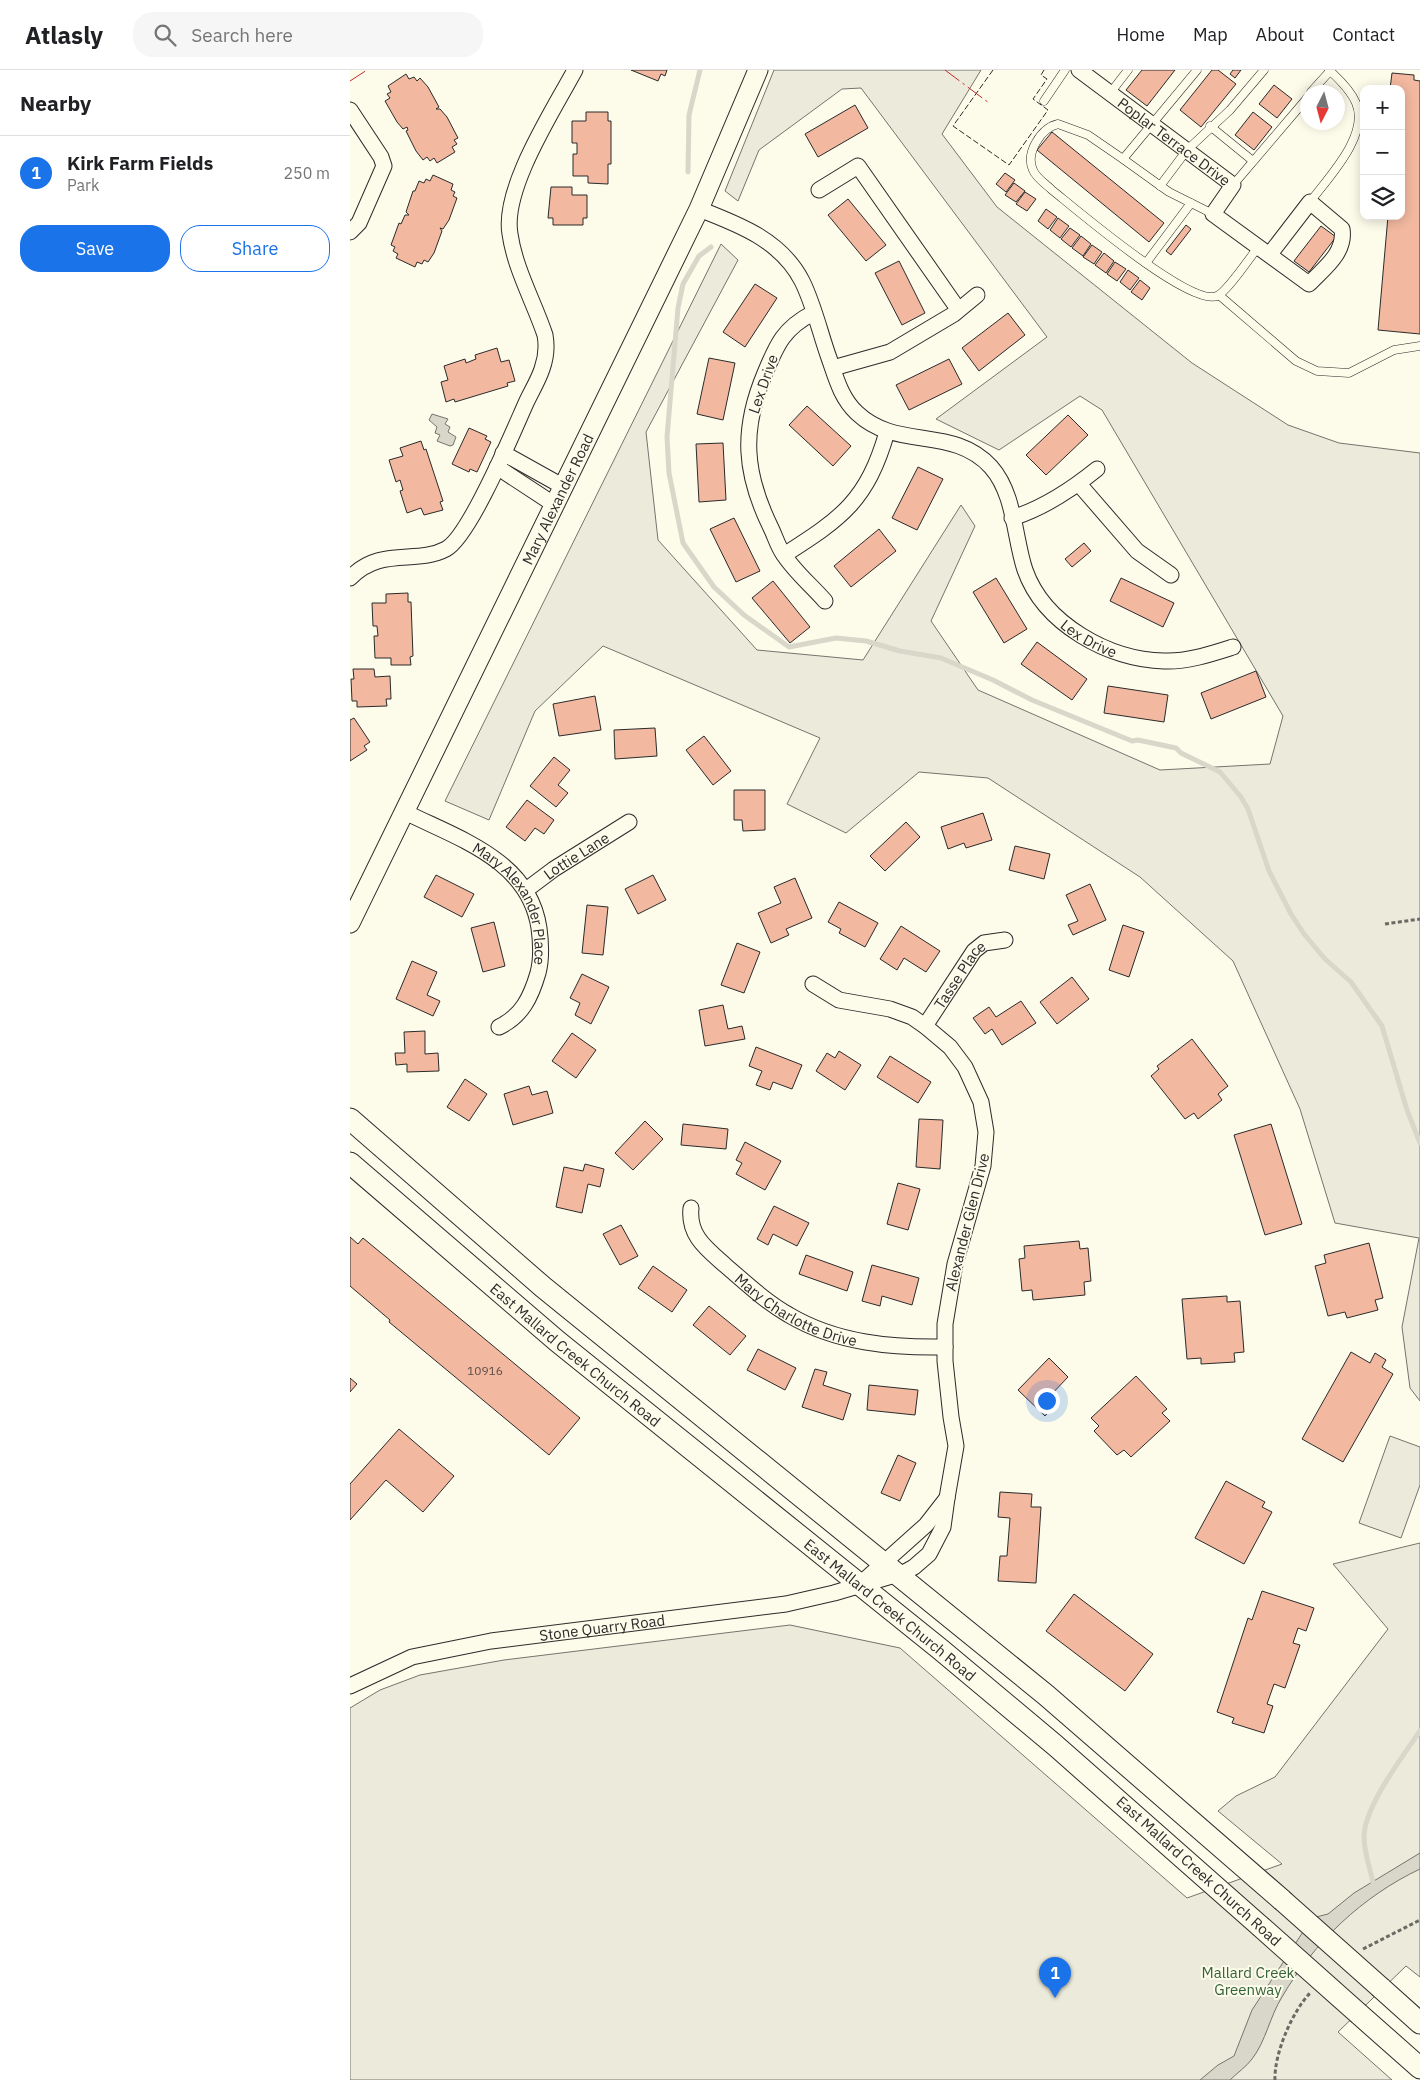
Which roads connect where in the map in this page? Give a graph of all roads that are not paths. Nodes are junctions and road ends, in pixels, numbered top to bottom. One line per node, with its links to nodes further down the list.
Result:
1 (575, 70): 36 (street)
2 (758, 70): 24 (street, Mary Alexander Road)
3 (1065, 70): 11 (lane)
4 (1079, 70): 10 (street, Poplar Terrace Drive)
5 (1128, 70): 10 (lane)
6 (1197, 70): 14 (lane)
7 (1264, 70): 15 (lane)
8 (1329, 70): 9 (lane); 22 (lane)
9 (1317, 85)
10 (1111, 92): 14 (street, Poplar Terrace Drive)
11 (1044, 100)
12 (1300, 106): 18 (lane)
13 (350, 110): 26 (street)
14 (1152, 123): 16 (street, Poplar Terrace Drive); 17 (lane)
15 (1210, 126): 16 (lane); 18 (lane)
16 (1187, 150): 19 (lane); 20 (street, Poplar Terrace Drive)
17 (1123, 160): 19 (lane); 28 (lane)
18 (1253, 161): 20 (lane)
19 (1160, 186): 23 (lane)
20 (1233, 186): 25 (street, Poplar Terrace Drive)
21 (819, 190): 31 (street)
22 (1310, 202): 27 (street); 27 (street)
23 (1191, 203): 25 (lane); 28 (lane)
24 (699, 209): 32 (street, Lex Drive); 39 (street, Mary Alexander Road)
25 (1213, 214): 27 (street)
26 (350, 232)
27 (1264, 250): 30 (lane)
28 (1146, 263): 30 (lane)
29 (977, 295): 31 (street)
30 (1219, 295): 33 (lane)
31 (958, 309): 34 (street)
32 (813, 313): 34 (street, Lex Drive); 42 (street, Lex Drive)
33 (1420, 346)
34 (833, 368): 35 (street, Lex Drive)
35 (887, 432): 41 (street, Lex Drive); 42 (street)
36 (500, 460): 39 (street); 40 (street); 44 (street)
37 (1097, 469): 38 (street)
38 (1078, 484): 41 (street); 43 (street)
39 (564, 486): 40 (street, Mary Alexander Road)
40 (555, 505): 47 (street, Mary Alexander Road)
41 (1012, 518): 46 (street, Lex Drive)
42 (784, 555): 45 (street, Lex Drive)
43 (1171, 575)
44 (350, 578)
45 (825, 601)
46 (1233, 647)
47 (405, 812): 49 (street, Mary Alexander Place); 50 (street, Mary Alexander Road)
48 (629, 822): 49 (street, Lottie Lane)
49 (526, 890): 54 (street, Mary Alexander Place)
50 (350, 923)
51 (1004, 940): 53 (street, Tasse Place)
52 (813, 984): 53 (street, Alexander Glen Drive)
53 (925, 1026): 58 (street, Alexander Glen Drive)
54 (499, 1027)
55 (350, 1119): 60 (main road, East Mallard Creek Church Road)
56 (350, 1163): 61 (main road, East Mallard Creek Church Road)
57 (690, 1208): 58 (street, Mary Charlotte Drive)
58 (945, 1347): 59 (street, Alexander Glen Drive)
59 (947, 1498): 60 (street, Alexander Glen Drive); 60 (street, Alexander Glen Drive)
60 (891, 1568): 61 (street, Alexander Glen Drive); 63 (main road, East Mallard Creek Church Road, bridge)
61 (860, 1585): 62 (street, Stone Quarry Road); 64 (main road, East Mallard Creek Church Road, bridge)
62 (350, 1686)
63 (1420, 2023)
64 (1420, 2068)

